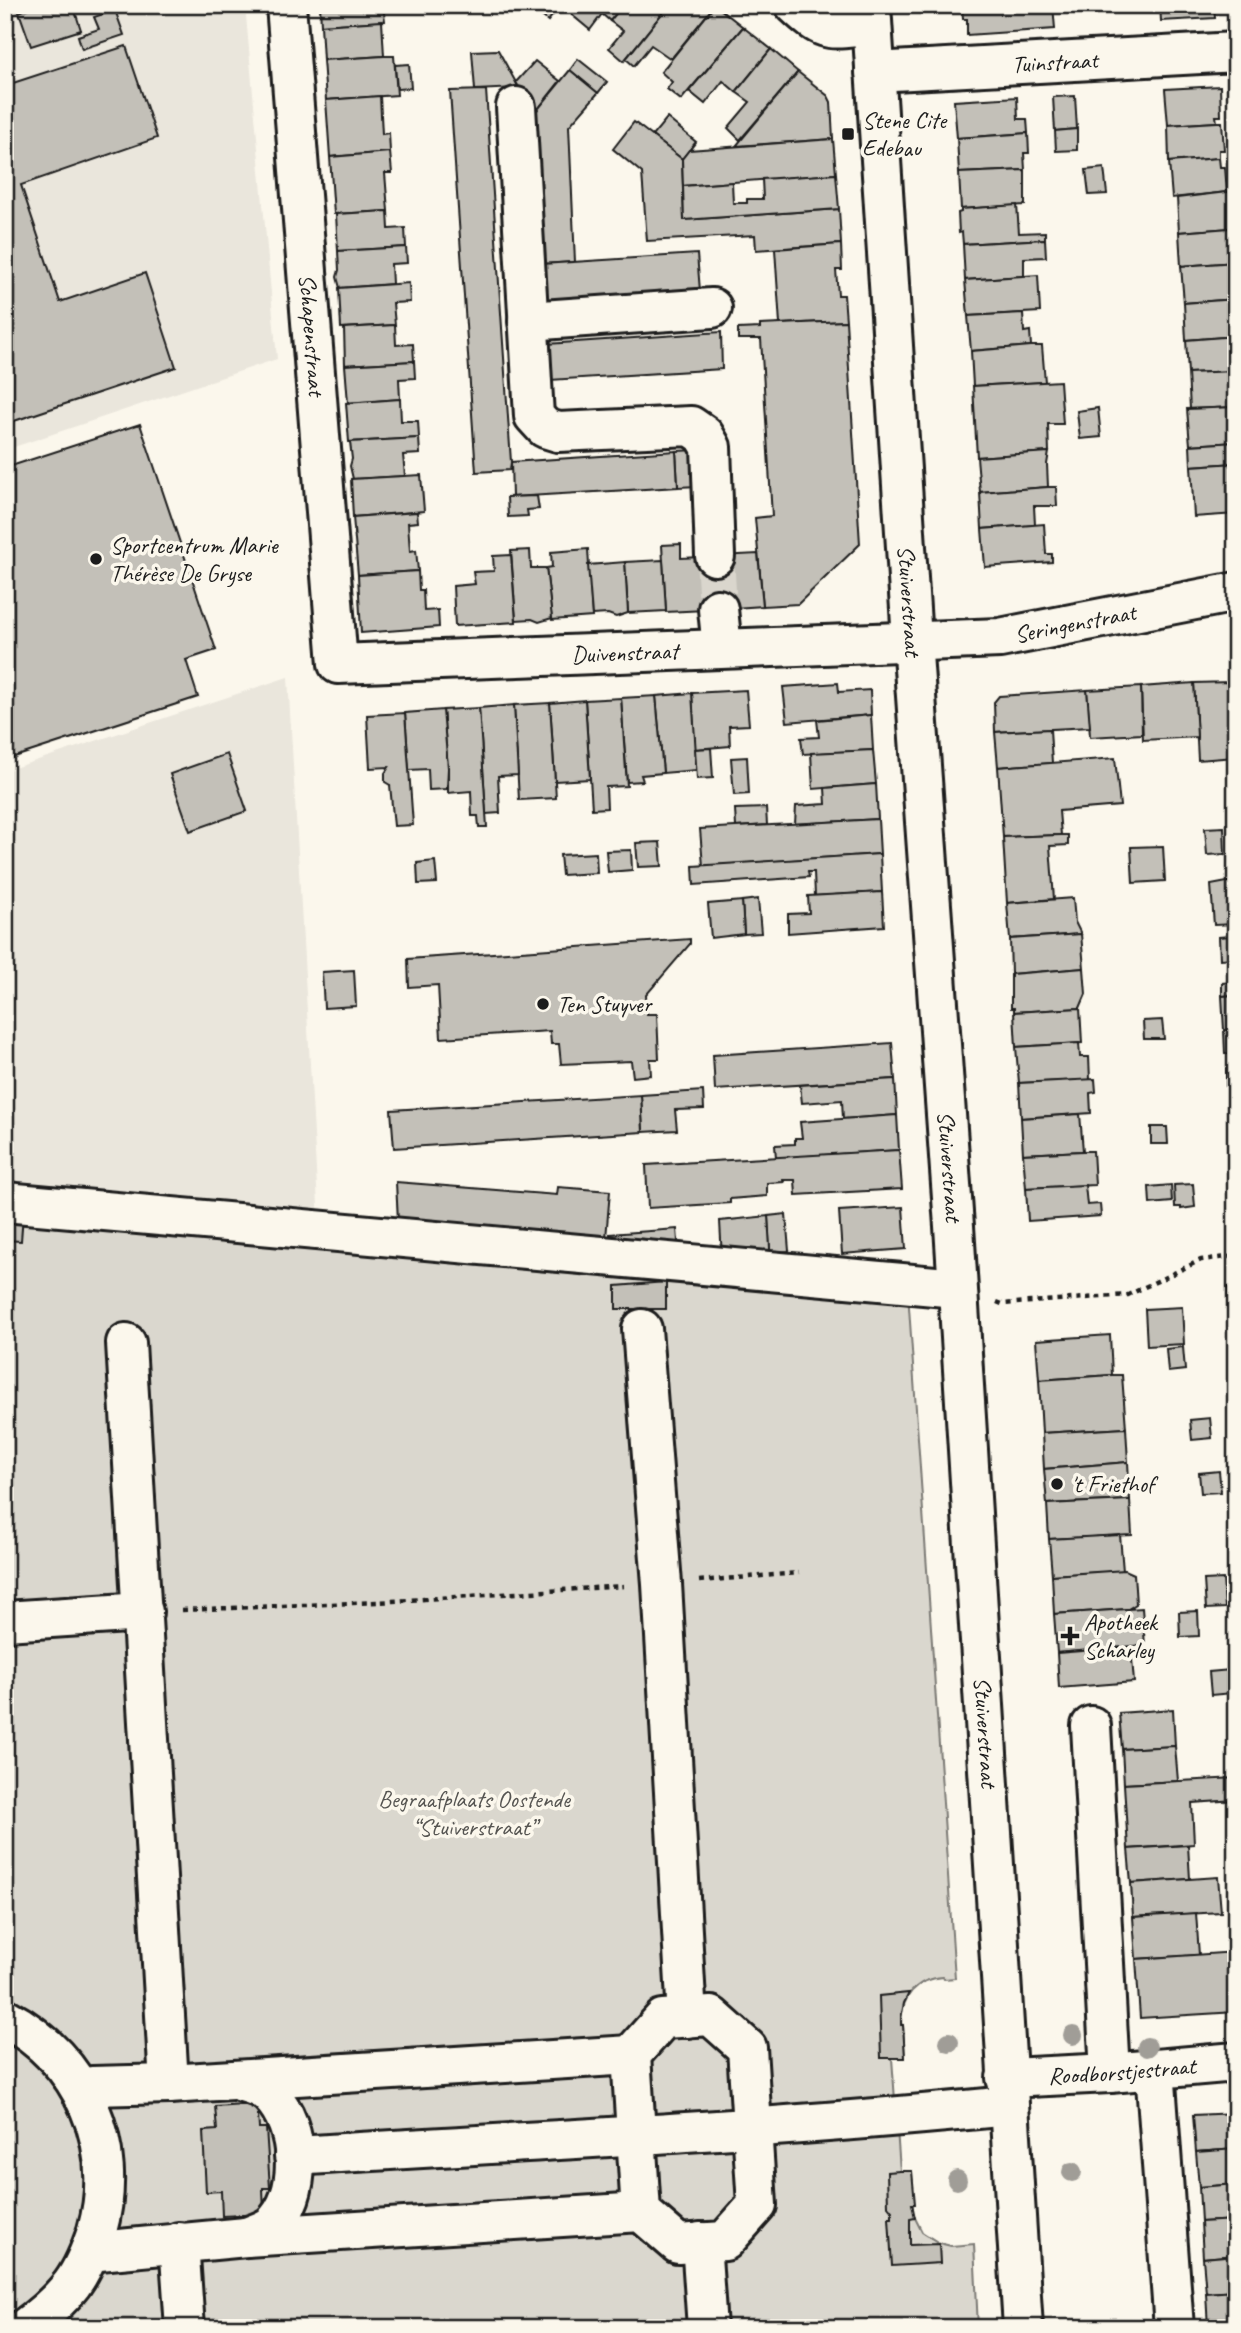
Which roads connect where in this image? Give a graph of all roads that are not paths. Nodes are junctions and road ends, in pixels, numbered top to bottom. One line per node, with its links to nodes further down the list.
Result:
1 (286, 5): 14 (street, Schapenstraat)
2 (795, 5): 3 (street)
3 (871, 15): 5 (street, Stuiverstraat)
4 (1236, 52): 5 (street, Tuinstraat)
5 (875, 72): 12 (street, Stuiverstraat)
6 (516, 107): 8 (street)
7 (712, 308): 8 (street)
8 (528, 321): 9 (street)
9 (715, 556)
10 (1236, 592): 12 (street, Seringenstraat)
11 (718, 609): 13 (street)
12 (912, 640): 13 (street, Duivenstraat); 16 (street, Stuiverstraat)
13 (722, 648): 14 (street, Duivenstraat)
14 (338, 664)
15 (5, 1202): 16 (street)
16 (957, 1288): 31 (street, Stuiverstraat)
17 (642, 1329): 23 (street)
18 (126, 1343): 19 (street)
19 (142, 1612): 20 (street); 29 (street)
20 (5, 1621)
21 (1091, 1726): 27 (street)
22 (5, 2018): 30 (street)
23 (687, 2018): 24 (street); 32 (street)
24 (631, 2055): 28 (street); 33 (street)
25 (1236, 2062): 26 (street, Roodborstjestraat)
26 (1155, 2068): 27 (street, Roodborstjestraat); 44 (street)
27 (1110, 2073): 31 (street, Roodborstjestraat)
28 (236, 2080): 29 (street); 34 (street)
29 (169, 2084): 30 (street)
30 (82, 2090): 39 (street)
31 (1007, 2092): 32 (street, Roodborstjestraat); 43 (street, Stuiverstraat)
32 (752, 2128): 33 (street, Roodborstjestraat); 38 (street)
33 (636, 2134): 34 (street, Roodborstjestraat); 35 (street)
34 (294, 2155): 36 (street)
35 (641, 2212): 36 (street); 38 (street)
36 (246, 2237): 37 (street)
37 (179, 2242): 39 (street); 41 (street)
38 (701, 2242): 42 (street)
39 (92, 2247): 40 (street)
40 (25, 2328)
41 (185, 2328)
42 (707, 2328)
43 (1023, 2328)
44 (1174, 2328)

